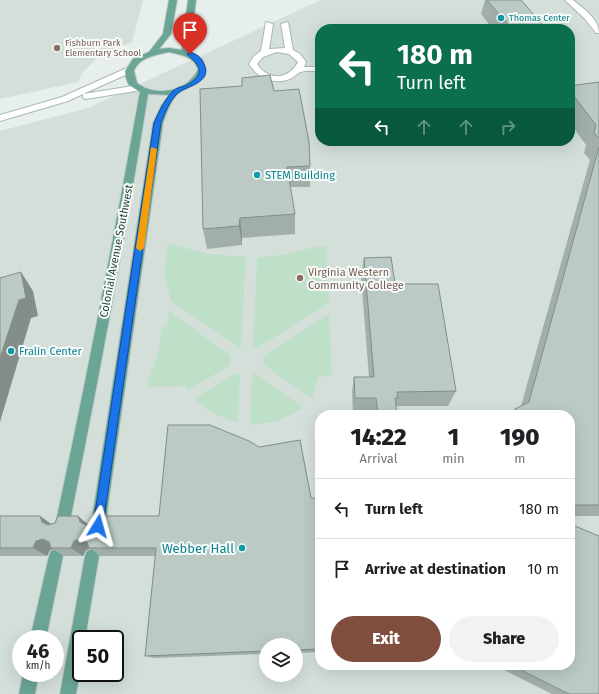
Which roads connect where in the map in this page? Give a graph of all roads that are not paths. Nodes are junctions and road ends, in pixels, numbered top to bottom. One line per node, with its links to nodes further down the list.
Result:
1 (173, 0): 9 (main road)
2 (192, 0): 10 (main road)
3 (569, 0): 6 (street)
4 (269, 24): 7 (street)
5 (285, 24): 8 (street)
6 (599, 31)
7 (265, 52): 8 (street); 11 (street)
8 (289, 52): 11 (street)
9 (152, 53): 10 (main road); 13 (main road)
10 (186, 53): 15 (main road, Colonial Avenue Southwest)
11 (300, 69): 12 (street)
12 (315, 69)
13 (130, 70): 14 (main road); 16 (street)
14 (142, 89): 15 (main road); 16 (street); 18 (main road, Colonial Avenue Southwest)
15 (176, 91): 19 (main road, Colonial Avenue Southwest)
16 (65, 99): 17 (street)
17 (0, 118)
18 (62, 526)
19 (98, 526)
20 (56, 556): 22 (main road)
21 (92, 556): 25 (main road)
22 (40, 630)
23 (29, 682): 24 (main road)
24 (26, 694)
25 (68, 694)

